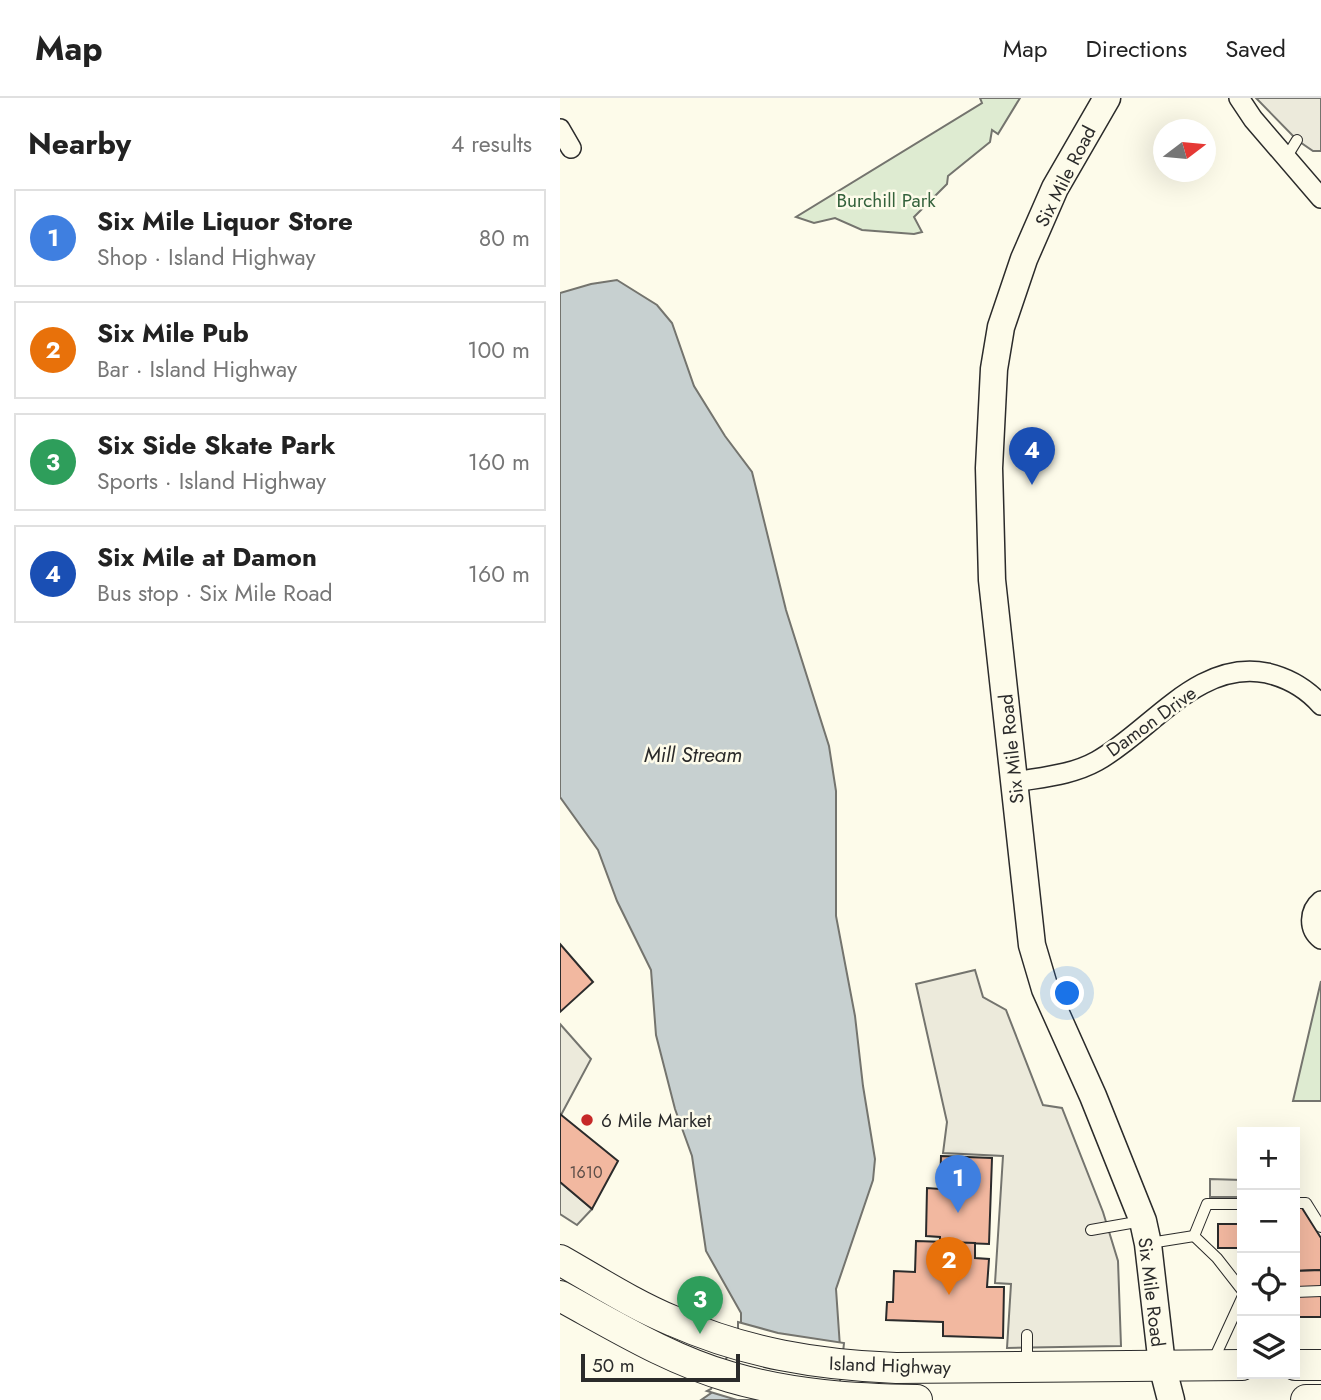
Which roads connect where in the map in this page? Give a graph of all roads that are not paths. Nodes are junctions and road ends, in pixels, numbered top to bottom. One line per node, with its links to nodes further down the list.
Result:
1 (1107, 98): 9 (main road, Six Mile Road)
2 (1239, 98): 6 (street)
3 (560, 129): 5 (street)
4 (1297, 140): 6 (lane)
5 (571, 148)
6 (1286, 158): 7 (street)
7 (1321, 198)
8 (1321, 705): 9 (street, Damon Drive)
9 (1015, 782): 16 (main road, Six Mile Road)
10 (1321, 901): 11 (street)
11 (1321, 939)
12 (1300, 1203): 14 (lane)
13 (1237, 1204): 17 (lane)
14 (1321, 1227)
15 (1091, 1230): 16 (lane)
16 (1145, 1232): 17 (lane); 25 (main road, Six Mile Road)
17 (1194, 1236): 19 (lane)
18 (560, 1260): 30 (main road, Island Highway)
19 (1237, 1284)
20 (1321, 1291): 21 (lane)
21 (1300, 1292)
22 (560, 1296): 31 (main road, Island Highway)
23 (1237, 1309): 26 (lane)
24 (1027, 1335): 30 (lane)
25 (1161, 1365): 26 (main road, Island Highway); 30 (main road, Island Highway); 33 (main road, Six Mile Road)
26 (1211, 1365): 27 (main road, Island Highway)
27 (1237, 1365)
28 (1300, 1365): 29 (main road)
29 (1321, 1365)
30 (1026, 1366)
31 (897, 1400): 32 (main road, Island Highway)
32 (917, 1400)
33 (1171, 1400)
34 (1306, 1400): 35 (main road)
35 (1321, 1400)

